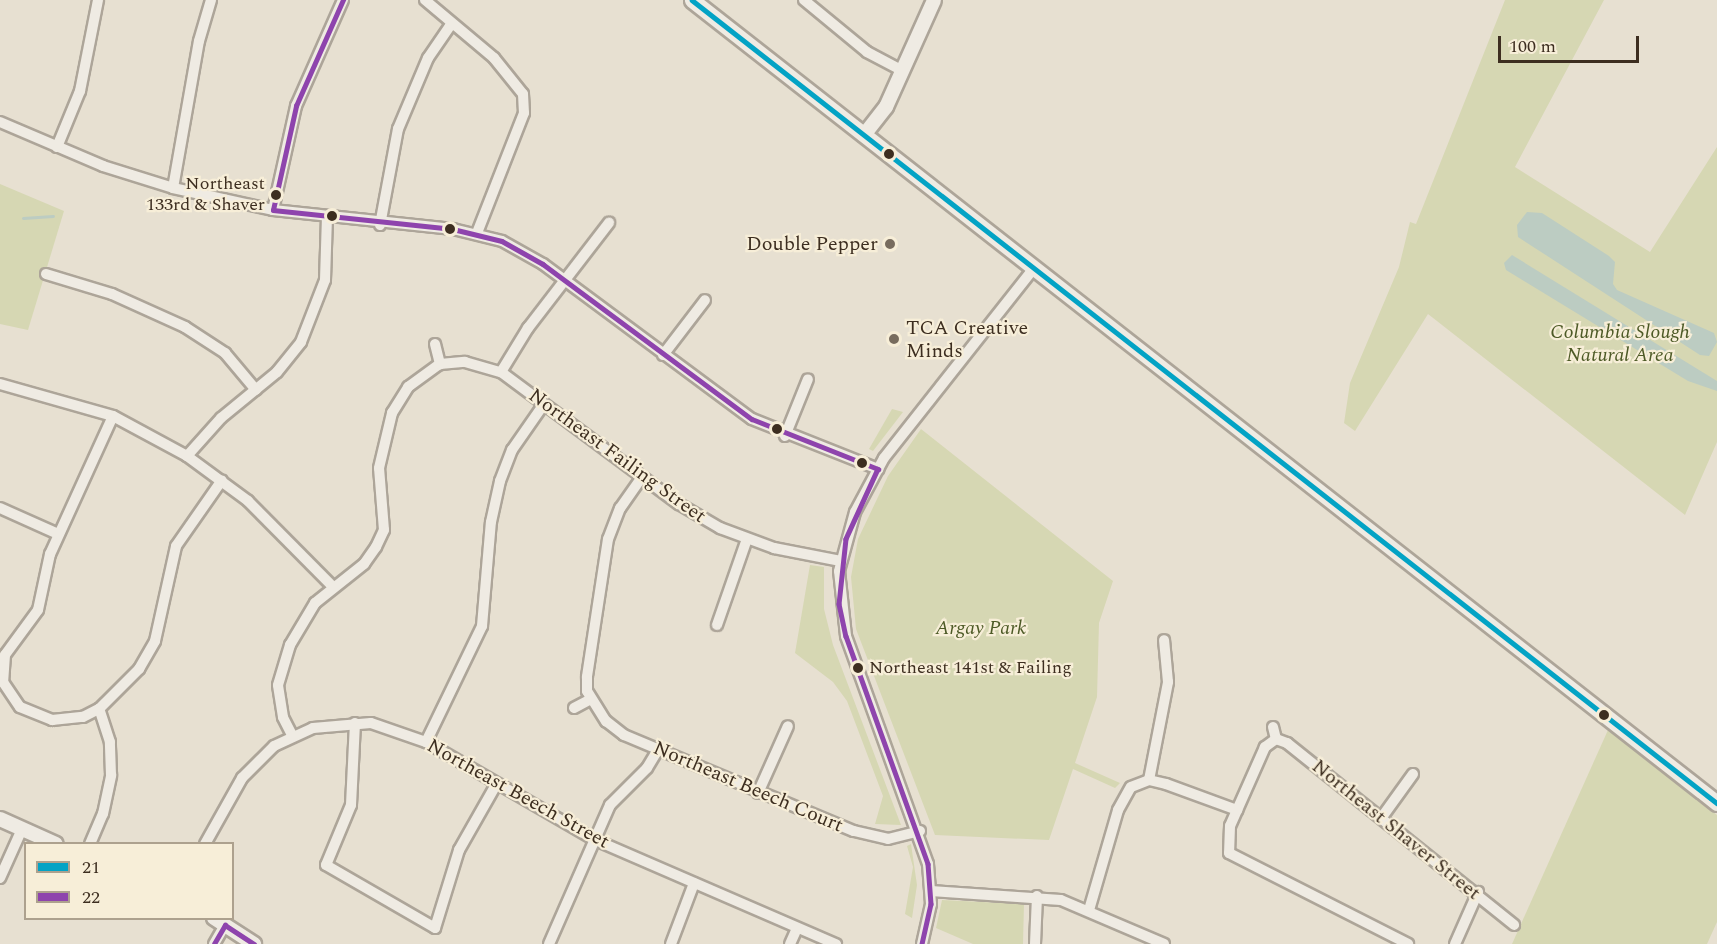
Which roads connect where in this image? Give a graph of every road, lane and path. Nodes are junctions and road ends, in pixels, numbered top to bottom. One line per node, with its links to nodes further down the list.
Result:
1 (98, 0): 12 (street)
2 (211, 0): 13 (street)
3 (343, 0): 14 (street)
4 (425, 0): 8 (street)
5 (692, 0): 11 (main road)
6 (804, 0): 9 (street)
7 (934, 0): 9 (street)
8 (452, 23): 17 (street); 18 (street)
9 (903, 71): 11 (street)
10 (0, 122): 12 (street)
11 (864, 135): 19 (main road)
12 (57, 147): 13 (street)
13 (173, 188): 14 (street)
14 (273, 210): 15 (street)
15 (327, 218): 17 (street); 29 (street)
16 (609, 223): 21 (street)
17 (380, 225): 18 (street)
18 (477, 233): 21 (street)
19 (1034, 269): 34 (street); 59 (main road)
20 (46, 274): 29 (street)
21 (565, 280): 24 (street); 26 (street)
22 (705, 300): 24 (street)
23 (435, 344): 25 (street)
24 (663, 356): 32 (street)
25 (440, 364): 26 (street); 41 (street)
26 (501, 372): 30 (street, Northeast Failing Street)
27 (808, 379): 32 (street)
28 (0, 384): 31 (street)
29 (256, 390): 33 (street)
30 (544, 404): 35 (street, Northeast Failing Street); 53 (street)
31 (113, 416): 33 (street); 38 (street)
32 (785, 436): 34 (street)
33 (188, 456): 36 (street)
34 (878, 469): 40 (street)
35 (642, 477): 39 (street, Northeast Failing Street); 45 (street)
36 (222, 480): 41 (street); 47 (street)
37 (0, 508): 38 (street)
38 (58, 534): 44 (street)
39 (747, 539): 40 (street, Northeast Failing Street); 42 (street)
40 (841, 561): 64 (street)
41 (332, 586): 51 (street)
42 (717, 625)
43 (1164, 640): 56 (street)
44 (1, 670): 47 (street)
45 (591, 699): 46 (street); 54 (street, Northeast Beech Court)
46 (574, 708)
47 (99, 709): 67 (street)
48 (355, 723): 51 (street, Northeast Beech Street); 53 (street, Northeast Beech Street); 57 (street)
49 (788, 726): 58 (street)
50 (1273, 726): 52 (street)
51 (292, 735): 68 (street)
52 (1276, 740): 60 (street); 61 (street, Northeast Shaver Street)
53 (426, 742): 57 (street, Northeast Beech Street)
54 (658, 750): 58 (street, Northeast Beech Court); 65 (street)
55 (1413, 774): 61 (street)
56 (1149, 780): 60 (street); 74 (street)
57 (496, 785): 65 (street, Northeast Beech Street)
58 (758, 793): 64 (street, Northeast Beech Court)
59 (1717, 803)
60 (1237, 810): 87 (street)
61 (1382, 817): 72 (street, Northeast Shaver Street)
62 (0, 819): 63 (street)
63 (22, 829): 66 (street); 69 (street)
64 (920, 831): 71 (street)
65 (593, 839): 70 (street, Northeast Beech Street); 80 (street)
66 (54, 842)
67 (90, 842)
68 (207, 842)
69 (0, 878)
70 (694, 883): 77 (street, Northeast Beech Street); 81 (street)
71 (931, 891): 73 (street); 84 (street)
72 (1479, 892): 76 (street, Northeast Shaver Street); 88 (street)
73 (1037, 896): 74 (street); 85 (street)
74 (1089, 910): 86 (street)
75 (220, 922): 78 (street); 79 (street)
76 (1514, 925)
77 (797, 928): 82 (street); 83 (street, Northeast Beech Street)
78 (214, 944)
79 (254, 944)
80 (549, 944)
81 (671, 944)
82 (790, 944)
83 (836, 944)
84 (922, 944)
85 (1035, 944)
86 (1164, 944)
87 (1408, 944)
88 (1455, 944)

